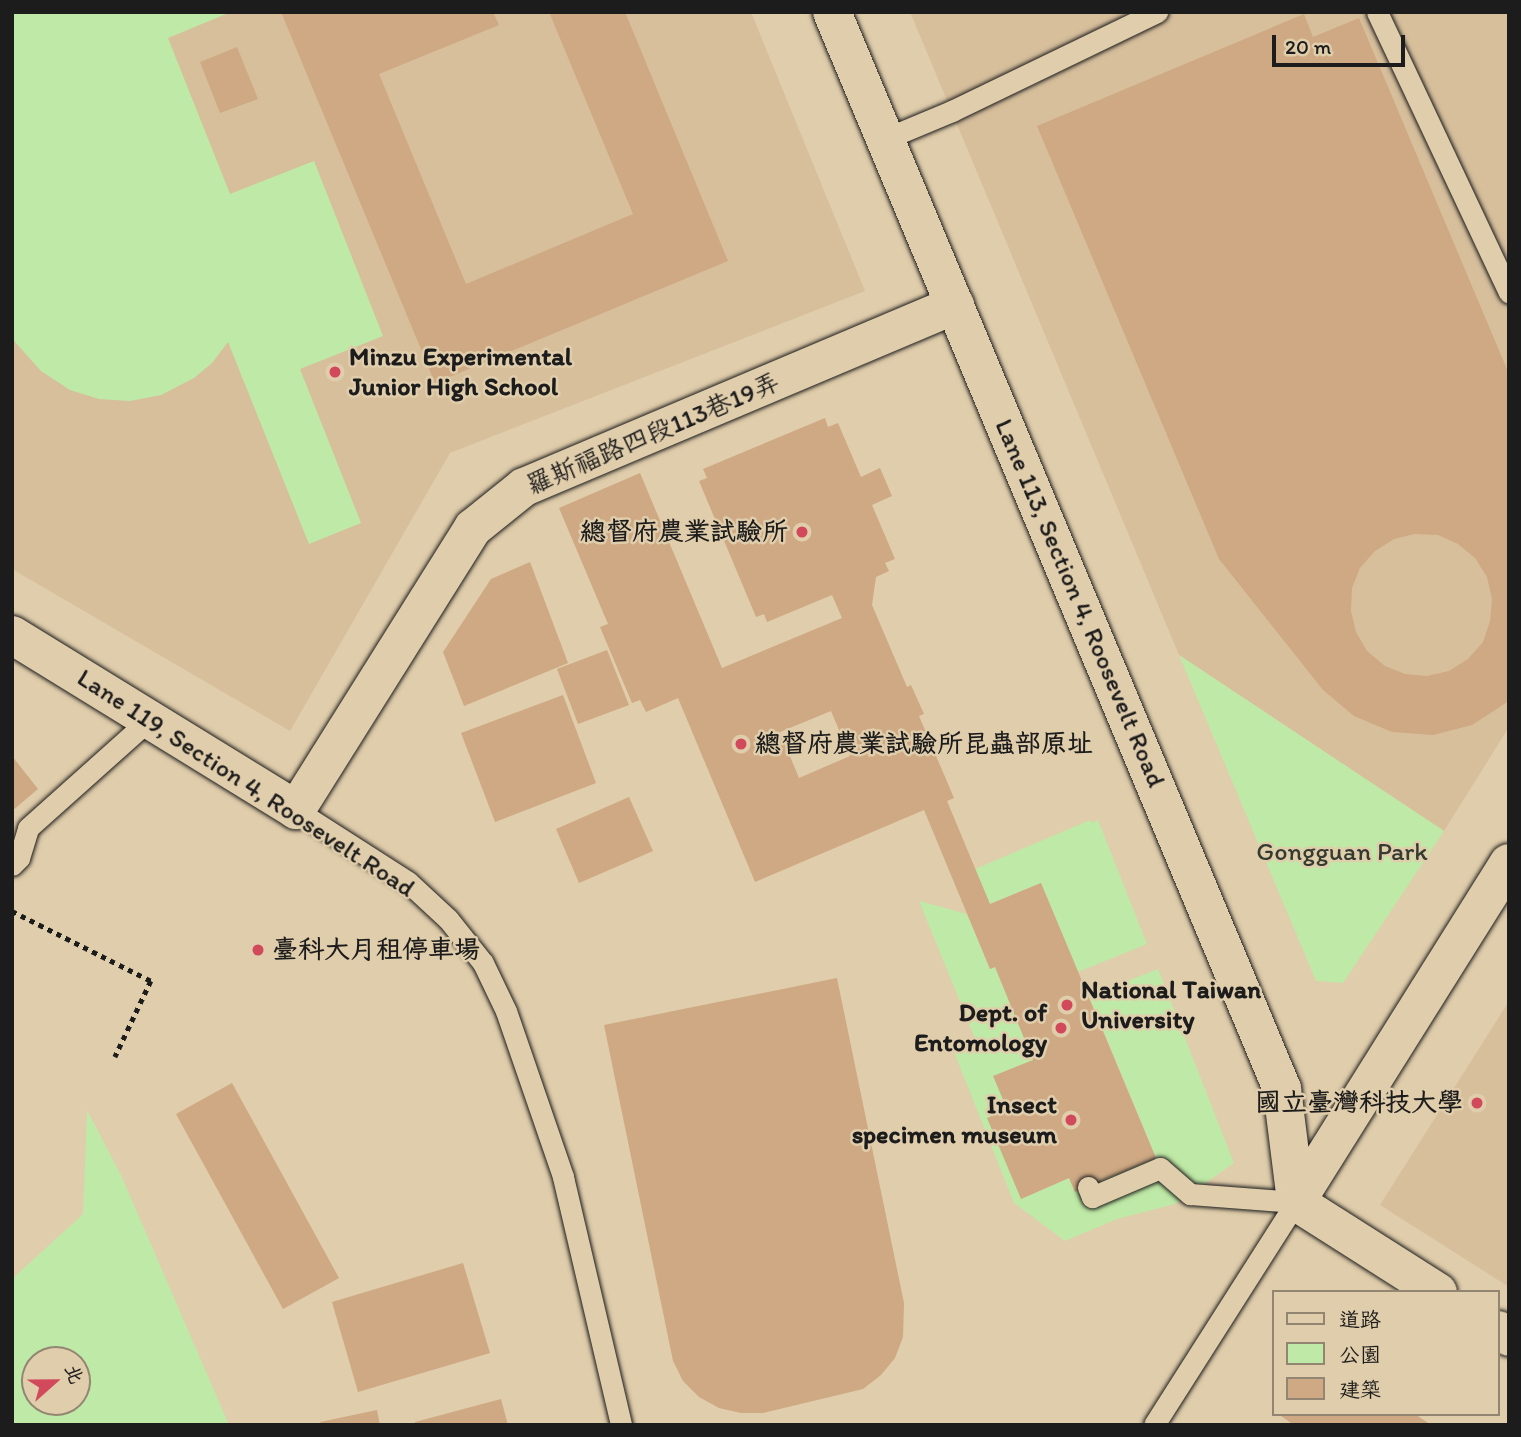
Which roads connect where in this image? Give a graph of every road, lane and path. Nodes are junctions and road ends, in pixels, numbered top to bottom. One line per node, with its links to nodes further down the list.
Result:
1 (832, 12): 4 (street, Lane 113, Section 4, Roosevelt Road)
2 (1157, 12): 4 (lane)
3 (1377, 12): 5 (lane)
4 (885, 139): 6 (street, Lane 113, Section 4, Roosevelt Road)
5 (1509, 293)
6 (955, 305): 9 (street, 羅斯福路四段113巷19弄); 15 (street, Lane 113, Section 4, Roosevelt Road)
7 (12, 635): 8 (street, Lane 119, Section 4, Roosevelt Road)
8 (149, 720): 9 (street, Lane 119, Section 4, Roosevelt Road); 11 (lane)
9 (296, 810): 17 (lane, Lane 119, Section 4, Roosevelt Road)
10 (1509, 863): 15 (street)
11 (12, 865)
12 (12, 911): 13 (path)
13 (116, 1057)
14 (1088, 1187): 15 (lane)
15 (1296, 1202): 16 (street); 18 (lane)
16 (1435, 1290)
17 (621, 1425)
18 (1154, 1425)

